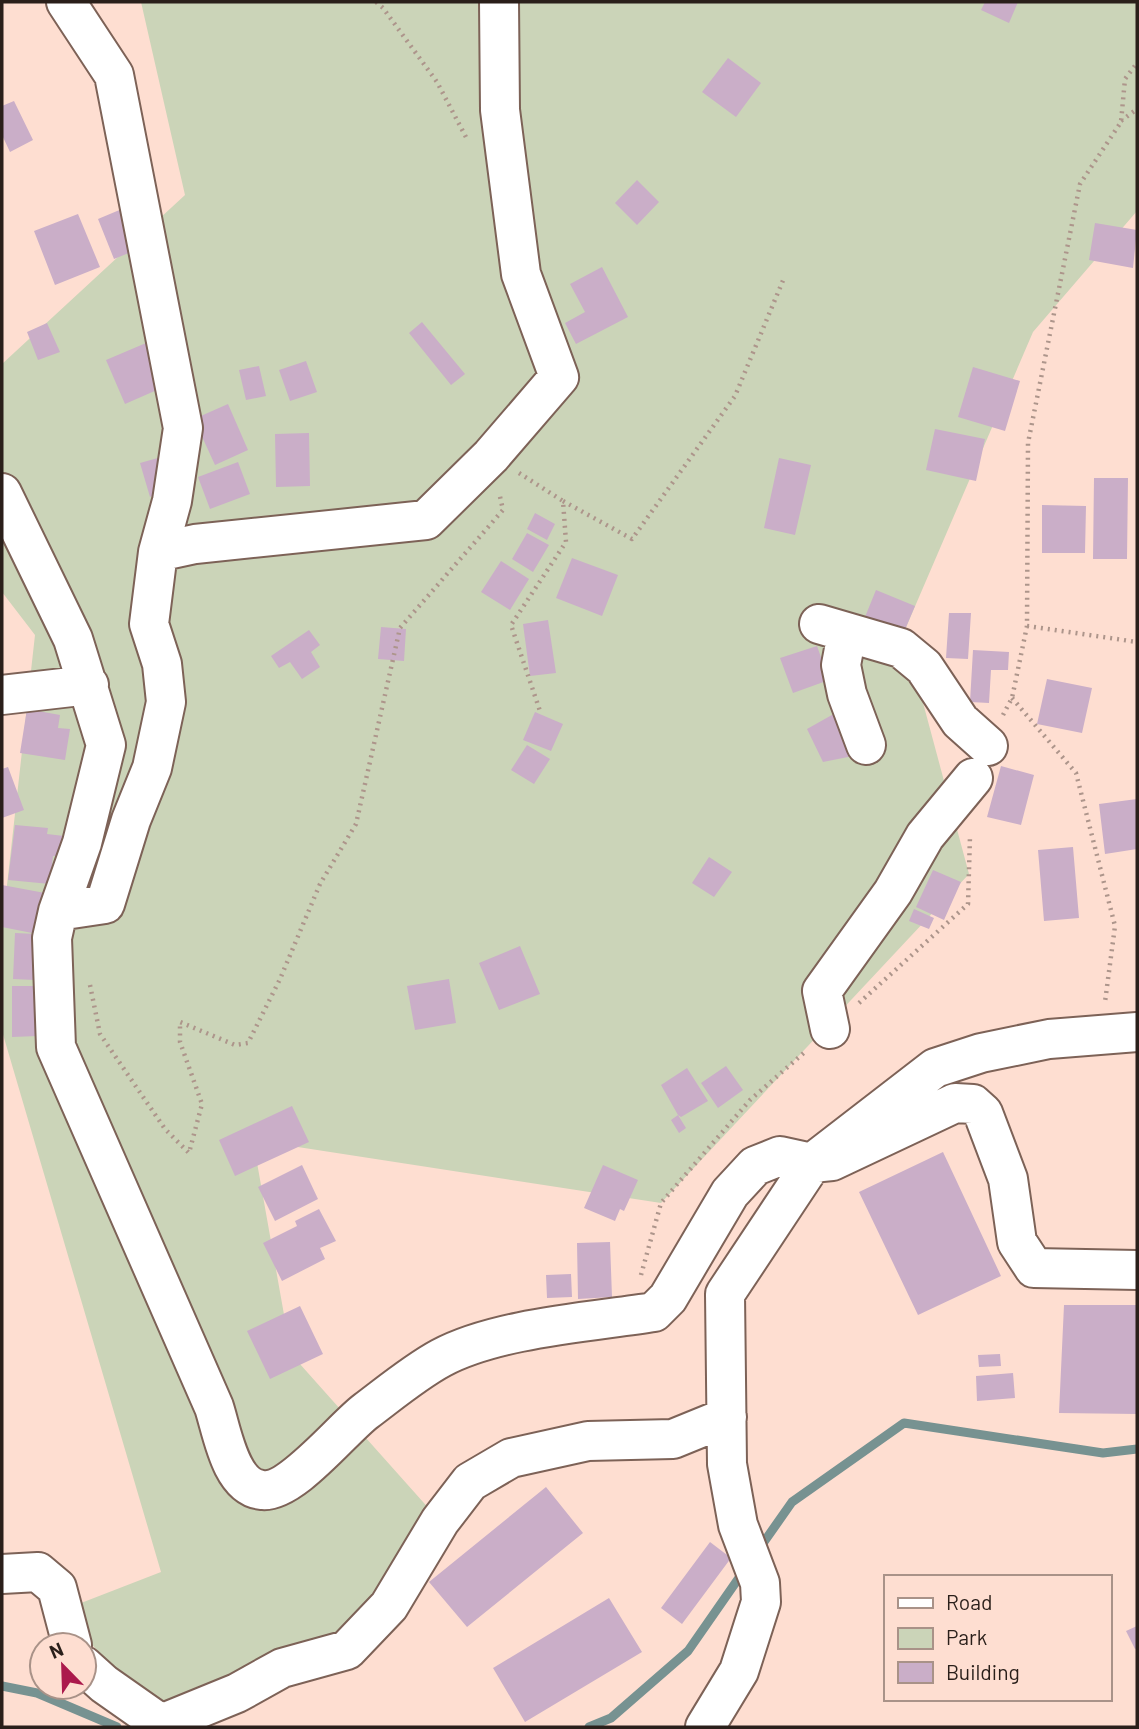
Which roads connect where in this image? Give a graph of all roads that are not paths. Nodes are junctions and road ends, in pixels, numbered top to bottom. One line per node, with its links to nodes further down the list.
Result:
1 (66, 2): 4 (street)
2 (499, 2): 4 (street)
3 (2, 493): 5 (street)
4 (158, 552): 8 (street)
5 (89, 685): 6 (street); 8 (street)
6 (2, 695)
7 (866, 746): 9 (street)
8 (58, 911): 11 (street)
9 (830, 1029)
10 (1137, 1032): 11 (street)
11 (813, 1163): 12 (street); 13 (street)
12 (1137, 1270)
13 (727, 1417): 16 (street); 17 (street)
14 (2, 1574): 15 (street)
15 (68, 1631)
16 (98, 1678)
17 (705, 1727)

